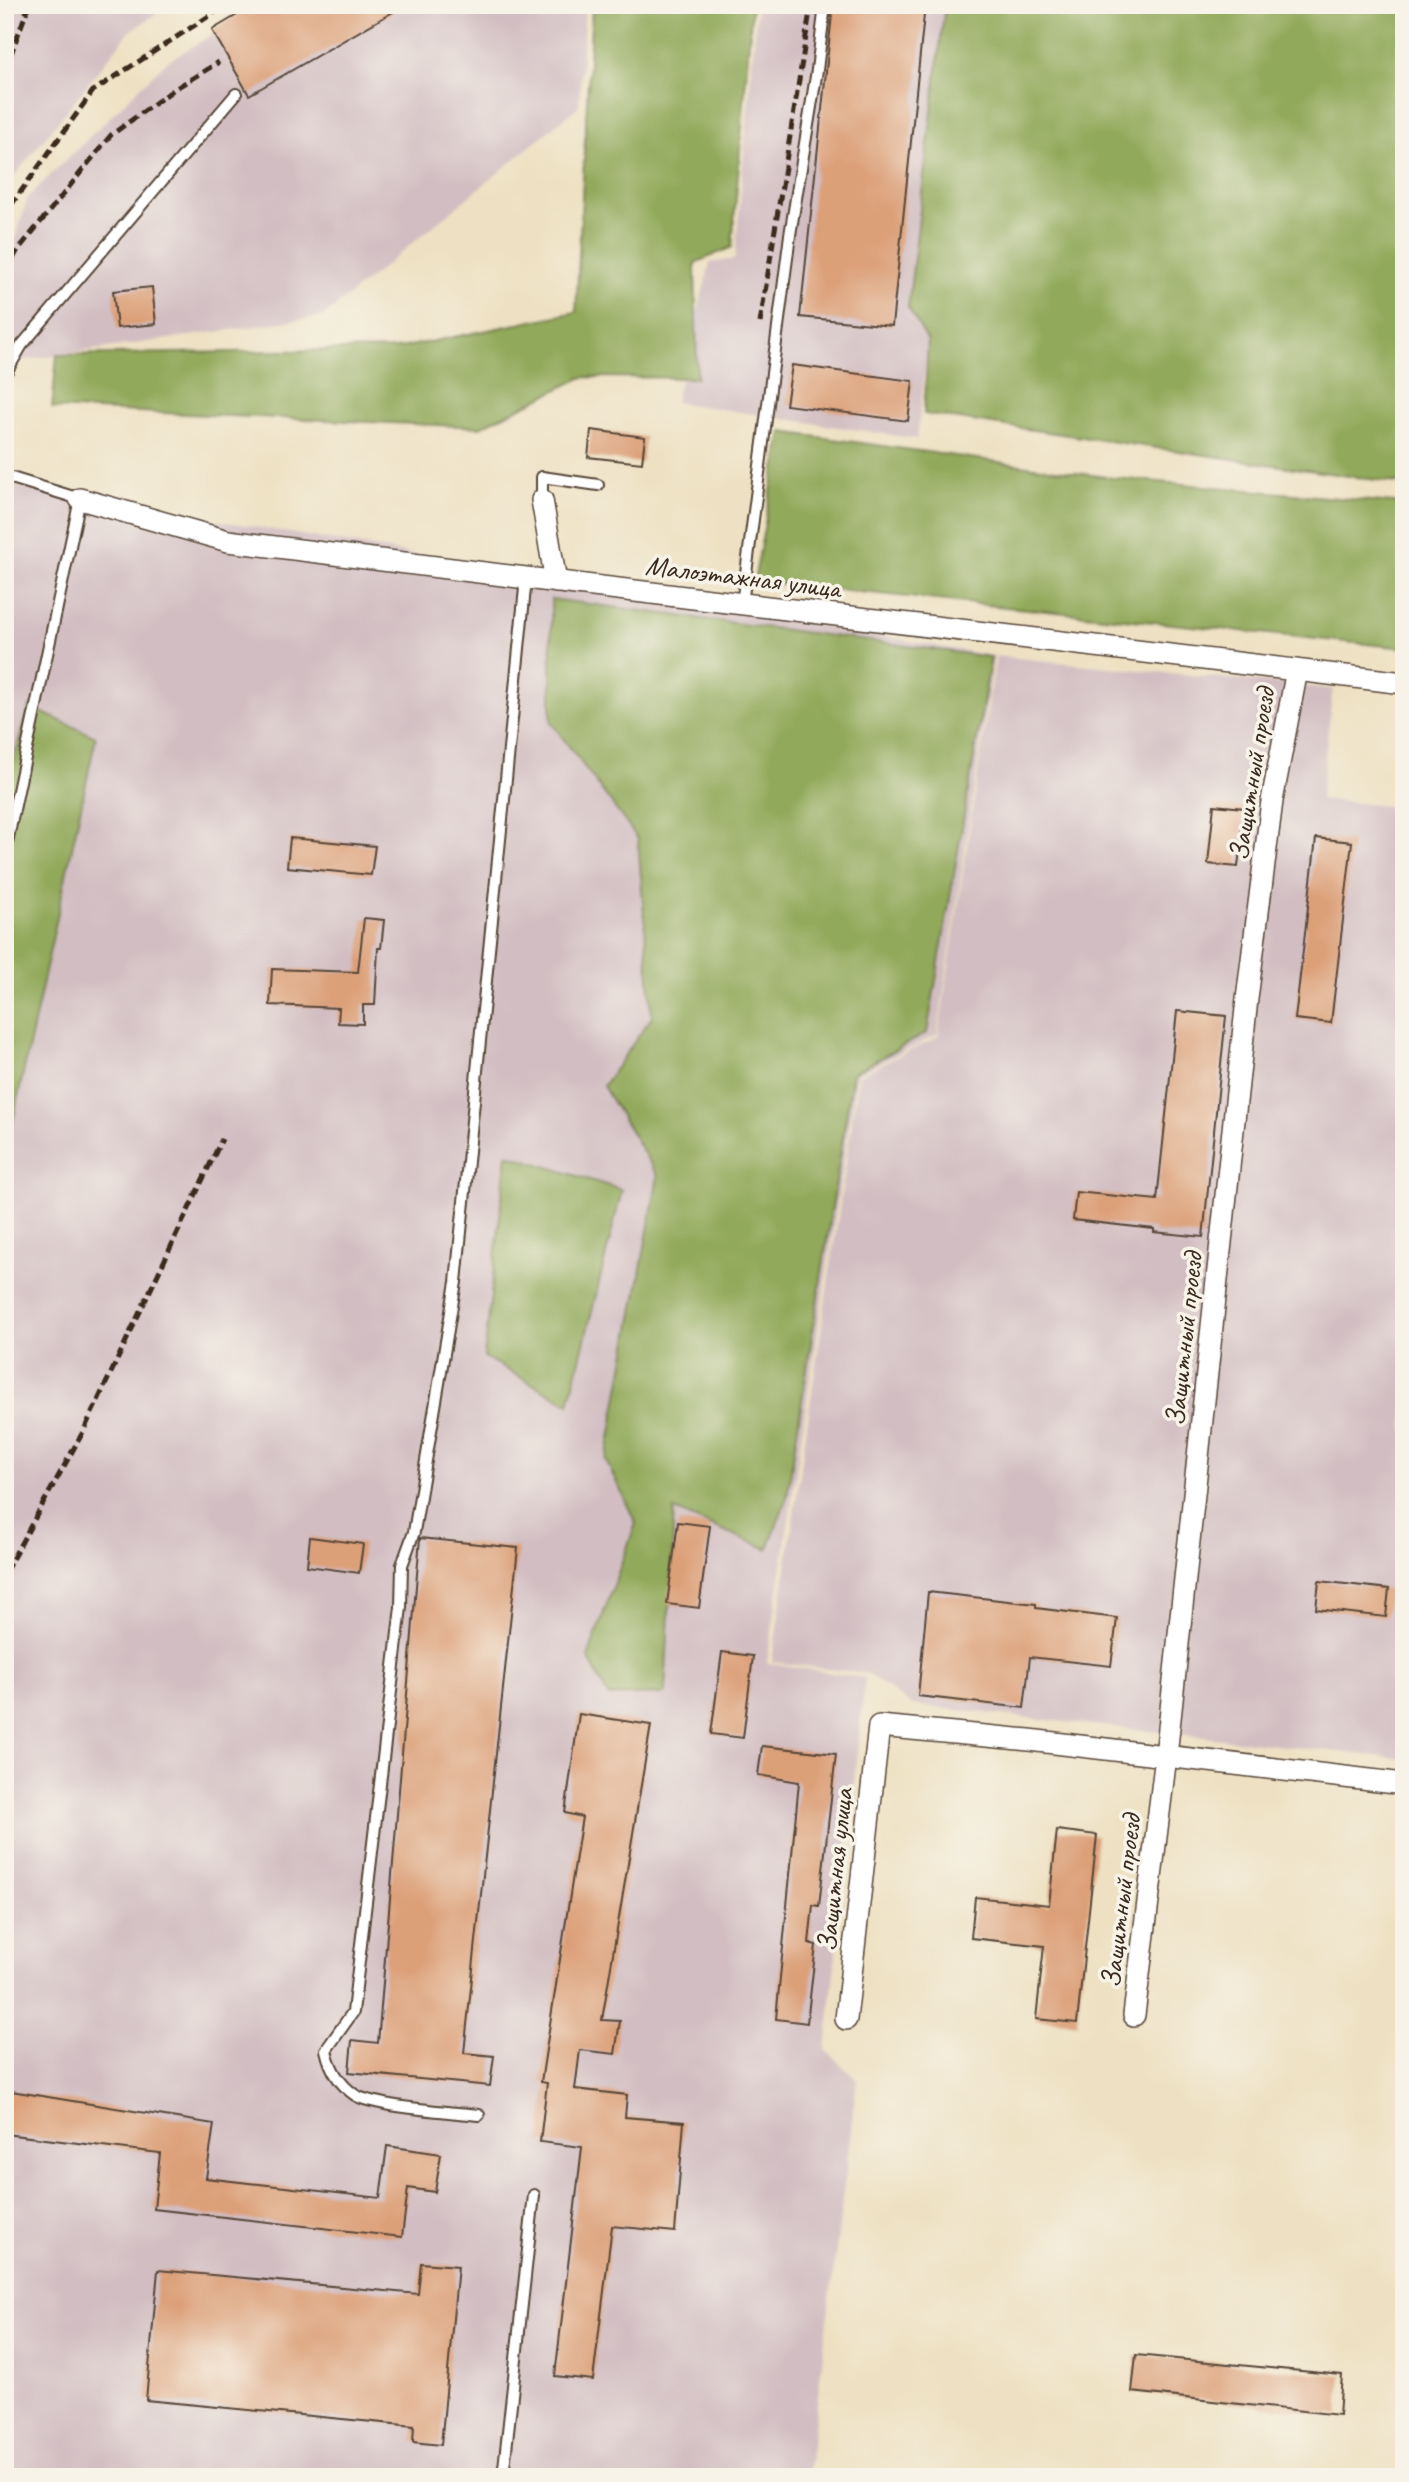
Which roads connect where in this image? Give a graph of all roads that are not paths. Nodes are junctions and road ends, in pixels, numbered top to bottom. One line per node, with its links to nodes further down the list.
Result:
1 (825, 5): 10 (lane)
2 (236, 94): 3 (lane)
3 (5, 374)
4 (5, 476): 6 (lane)
5 (598, 485): 7 (lane)
6 (80, 499): 8 (street, Малоэтажная улица); 13 (lane)
7 (542, 500): 9 (street)
8 (526, 579): 9 (street, Малоэтажная улица); 18 (lane)
9 (556, 582): 10 (street, Малоэтажная улица)
10 (742, 604): 11 (street, Малоэтажная улица)
11 (1297, 670): 12 (street, Малоэтажная улица); 14 (street, Защитный проезд)
12 (1404, 683)
13 (5, 852)
14 (1166, 1756): 15 (street); 16 (street, Защитный проезд); 17 (street, Защитная улица)
15 (1404, 1784)
16 (1134, 2015)
17 (846, 2020)
18 (479, 2115)
19 (534, 2195): 20 (lane)
20 (503, 2477)

